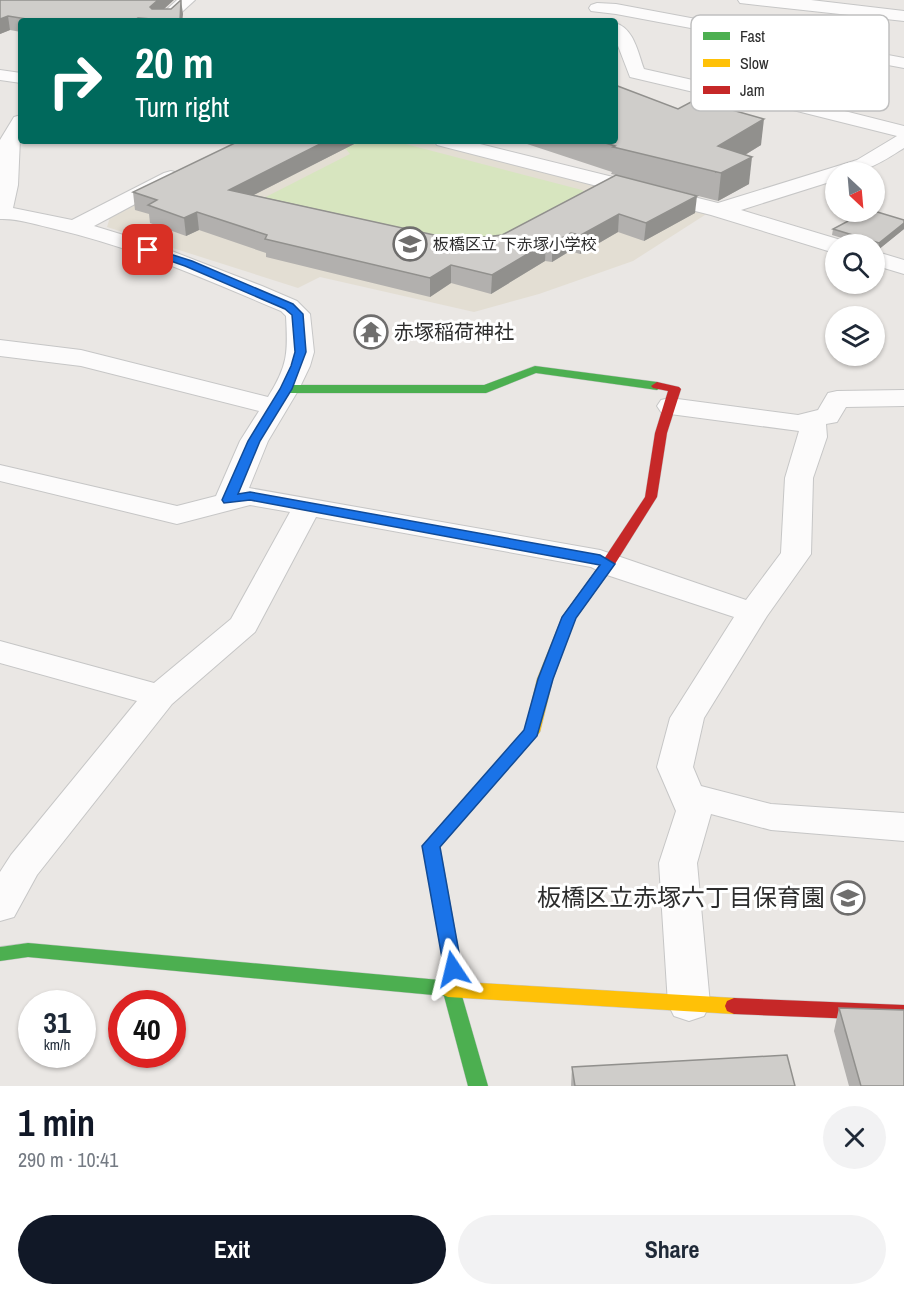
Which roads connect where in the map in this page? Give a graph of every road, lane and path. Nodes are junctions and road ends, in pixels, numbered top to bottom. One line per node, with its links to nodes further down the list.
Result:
1 (187, 0): 5 (street)
2 (746, 0): 3 (street)
3 (787, 1): 4 (street)
4 (904, 16)
5 (166, 18)
6 (609, 18): 7 (street)
7 (691, 23)
8 (618, 31): 13 (street)
9 (889, 60): 10 (street)
10 (904, 63)
11 (0, 75): 12 (street)
12 (18, 78)
13 (691, 86)
14 (821, 111): 16 (street)
15 (12, 125): 19 (street)
16 (904, 132)
17 (904, 140): 22 (street)
18 (456, 144): 22 (street)
19 (4, 166): 21 (street)
20 (190, 168): 23 (street)
21 (1, 208): 23 (street)
22 (719, 210): 24 (street)
23 (77, 226): 28 (street)
24 (825, 243)
25 (885, 261): 26 (street)
26 (904, 267)
27 (0, 348): 28 (street)
28 (280, 398): 30 (street); 33 (street)
29 (904, 399): 31 (street)
30 (670, 406): 31 (street); 35 (street)
31 (813, 420): 36 (street)
32 (0, 473): 33 (street)
33 (229, 500): 34 (street)
34 (307, 507): 35 (street); 38 (street)
35 (608, 564): 36 (street); 43 (street)
36 (753, 613): 39 (street)
37 (0, 652): 38 (street)
38 (160, 696): 41 (street)
39 (687, 795): 40 (street); 44 (street)
40 (904, 827)
41 (0, 906)
42 (0, 954): 43 (street)
43 (451, 989): 44 (street); 46 (street)
44 (689, 1004): 45 (street)
45 (904, 1013)
46 (478, 1086)

